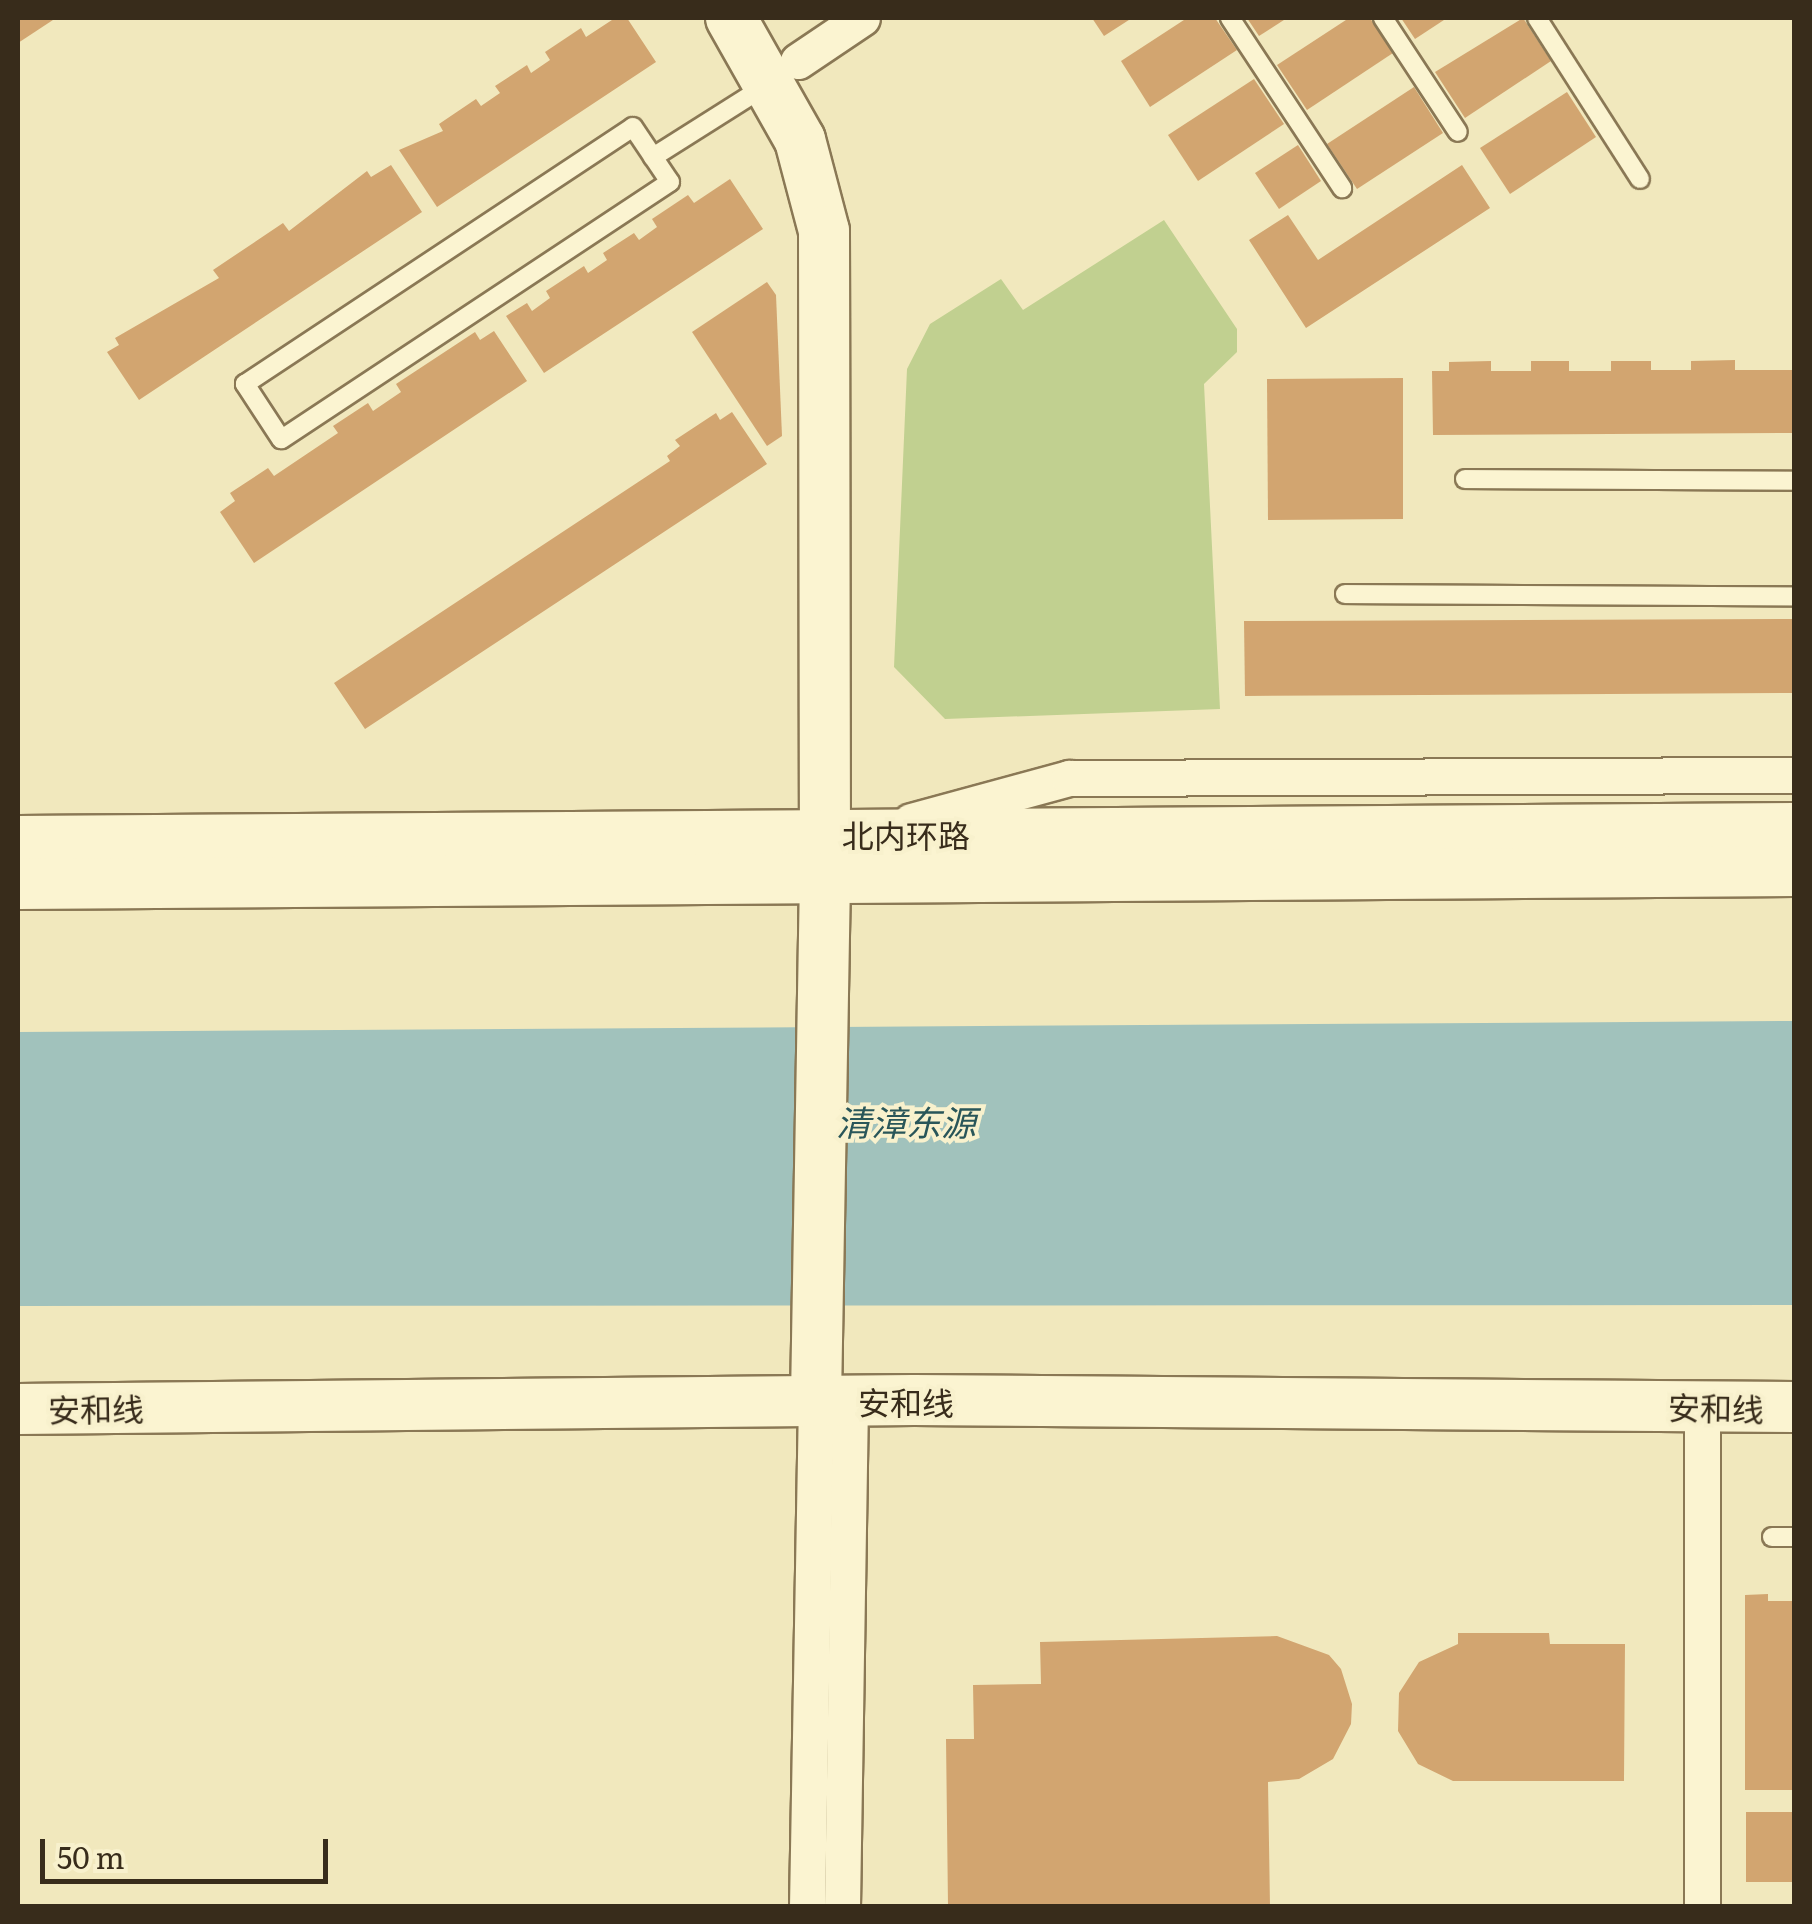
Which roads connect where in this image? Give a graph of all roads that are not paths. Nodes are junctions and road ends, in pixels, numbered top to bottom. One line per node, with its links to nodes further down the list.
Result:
1 (731, 18): 7 (main road)
2 (770, 18): 7 (main road)
3 (862, 18): 7 (street)
4 (1230, 18): 11 (lane)
5 (1382, 18): 8 (lane)
6 (1536, 18): 10 (lane)
7 (784, 72): 9 (lane); 19 (main road)
8 (1458, 132)
9 (654, 157): 9 (lane)
10 (1640, 180)
11 (1342, 188)
12 (1464, 479): 13 (lane)
13 (1794, 480)
14 (1345, 594): 15 (lane)
15 (1794, 596)
16 (1794, 776): 19 (street)
17 (1794, 828): 19 (main road, 北内环路)
18 (18, 841): 19 (main road, 北内环路)
19 (842, 856): 20 (main road, 北内环路); 21 (main road, 北内环路); 22 (main road)
20 (1794, 871)
21 (18, 884)
22 (833, 1401): 23 (main road, 安和线); 25 (main road, 安和线); 28 (street); 29 (street)
23 (1702, 1407): 24 (main road, 安和线); 30 (street)
24 (1794, 1408)
25 (18, 1409)
26 (1772, 1536): 27 (lane)
27 (1794, 1536)
28 (807, 1906)
29 (842, 1906)
30 (1702, 1906)

